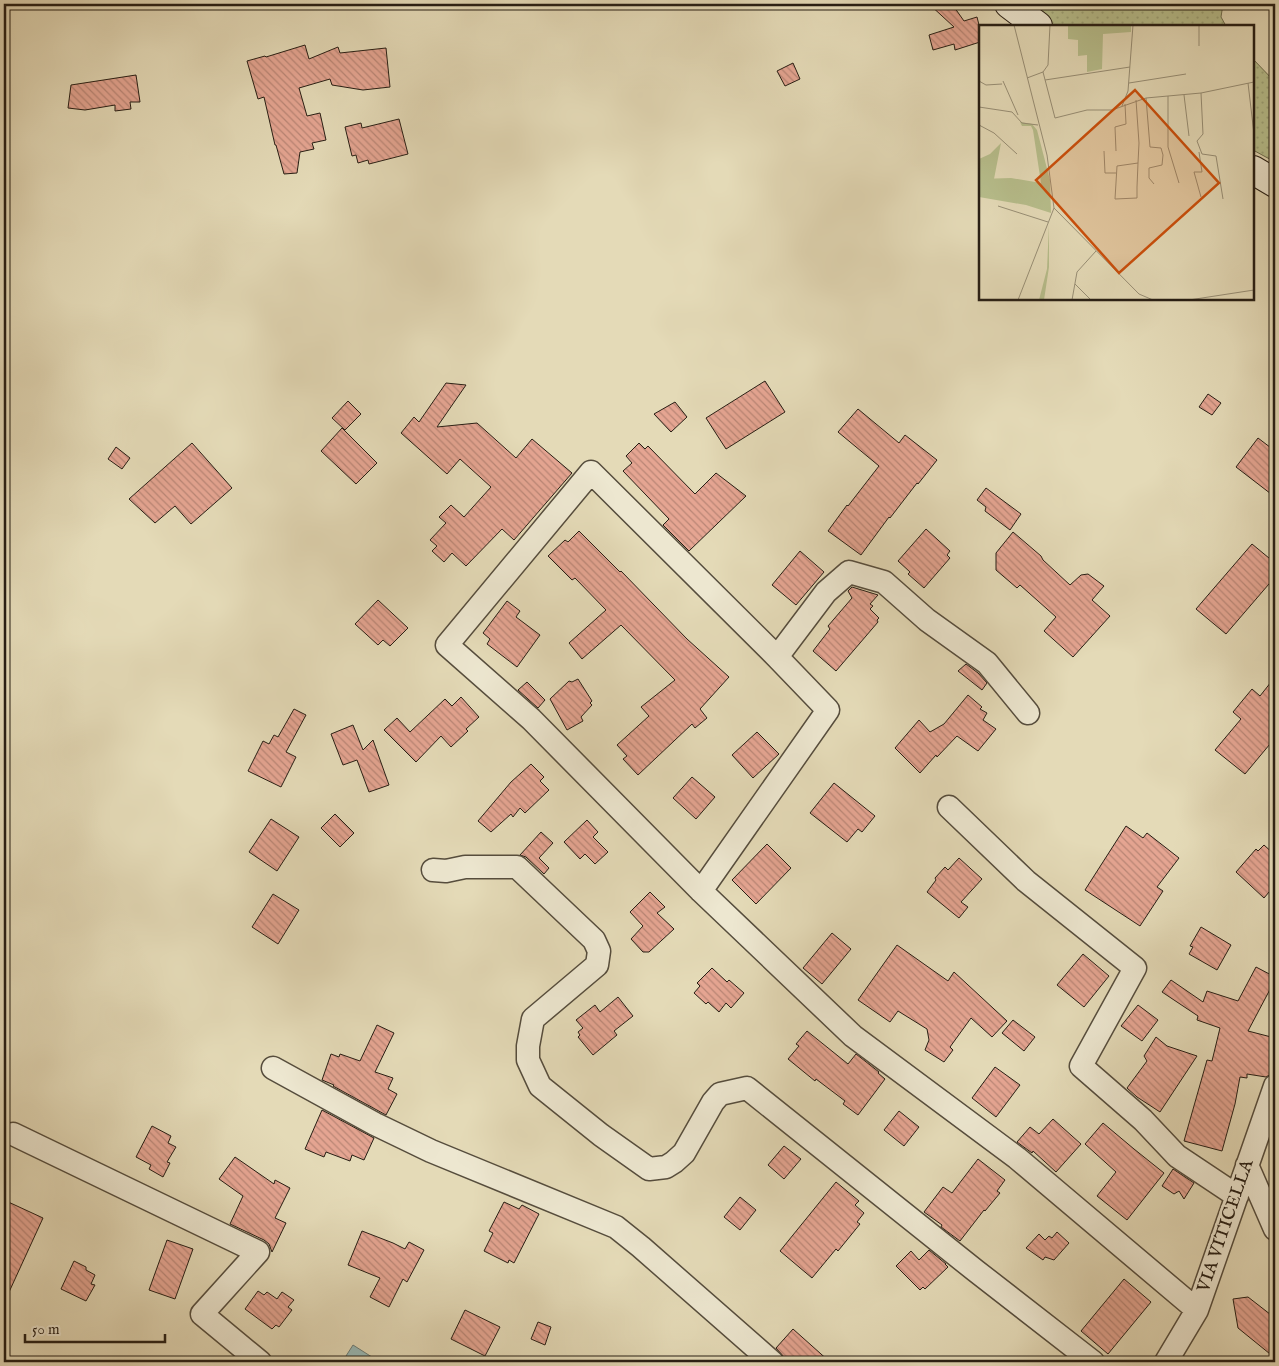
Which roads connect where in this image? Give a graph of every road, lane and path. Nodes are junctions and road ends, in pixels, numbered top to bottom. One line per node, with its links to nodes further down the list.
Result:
1 (1009, 4): 2 (main road)
2 (1037, 25)
3 (1254, 171): 4 (main road)
4 (1275, 183)
5 (777, 657): 6 (street); 9 (street); 9 (street)
6 (1028, 712)
7 (949, 807): 14 (street)
8 (434, 870): 19 (street)
9 (701, 891): 16 (street)
10 (273, 1068): 18 (street)
11 (1275, 1086): 13 (street, VIA VITICELLA)
12 (13, 1134): 17 (street)
13 (1247, 1165): 14 (street, VIA VITICELLA); 15 (street)
14 (1237, 1196): 16 (street, VIA VITICELLA)
15 (1275, 1229)
16 (1197, 1310): 20 (street, VIA VITICELLA)
17 (260, 1362)
18 (772, 1362)
19 (1093, 1362)
20 (1166, 1362)

